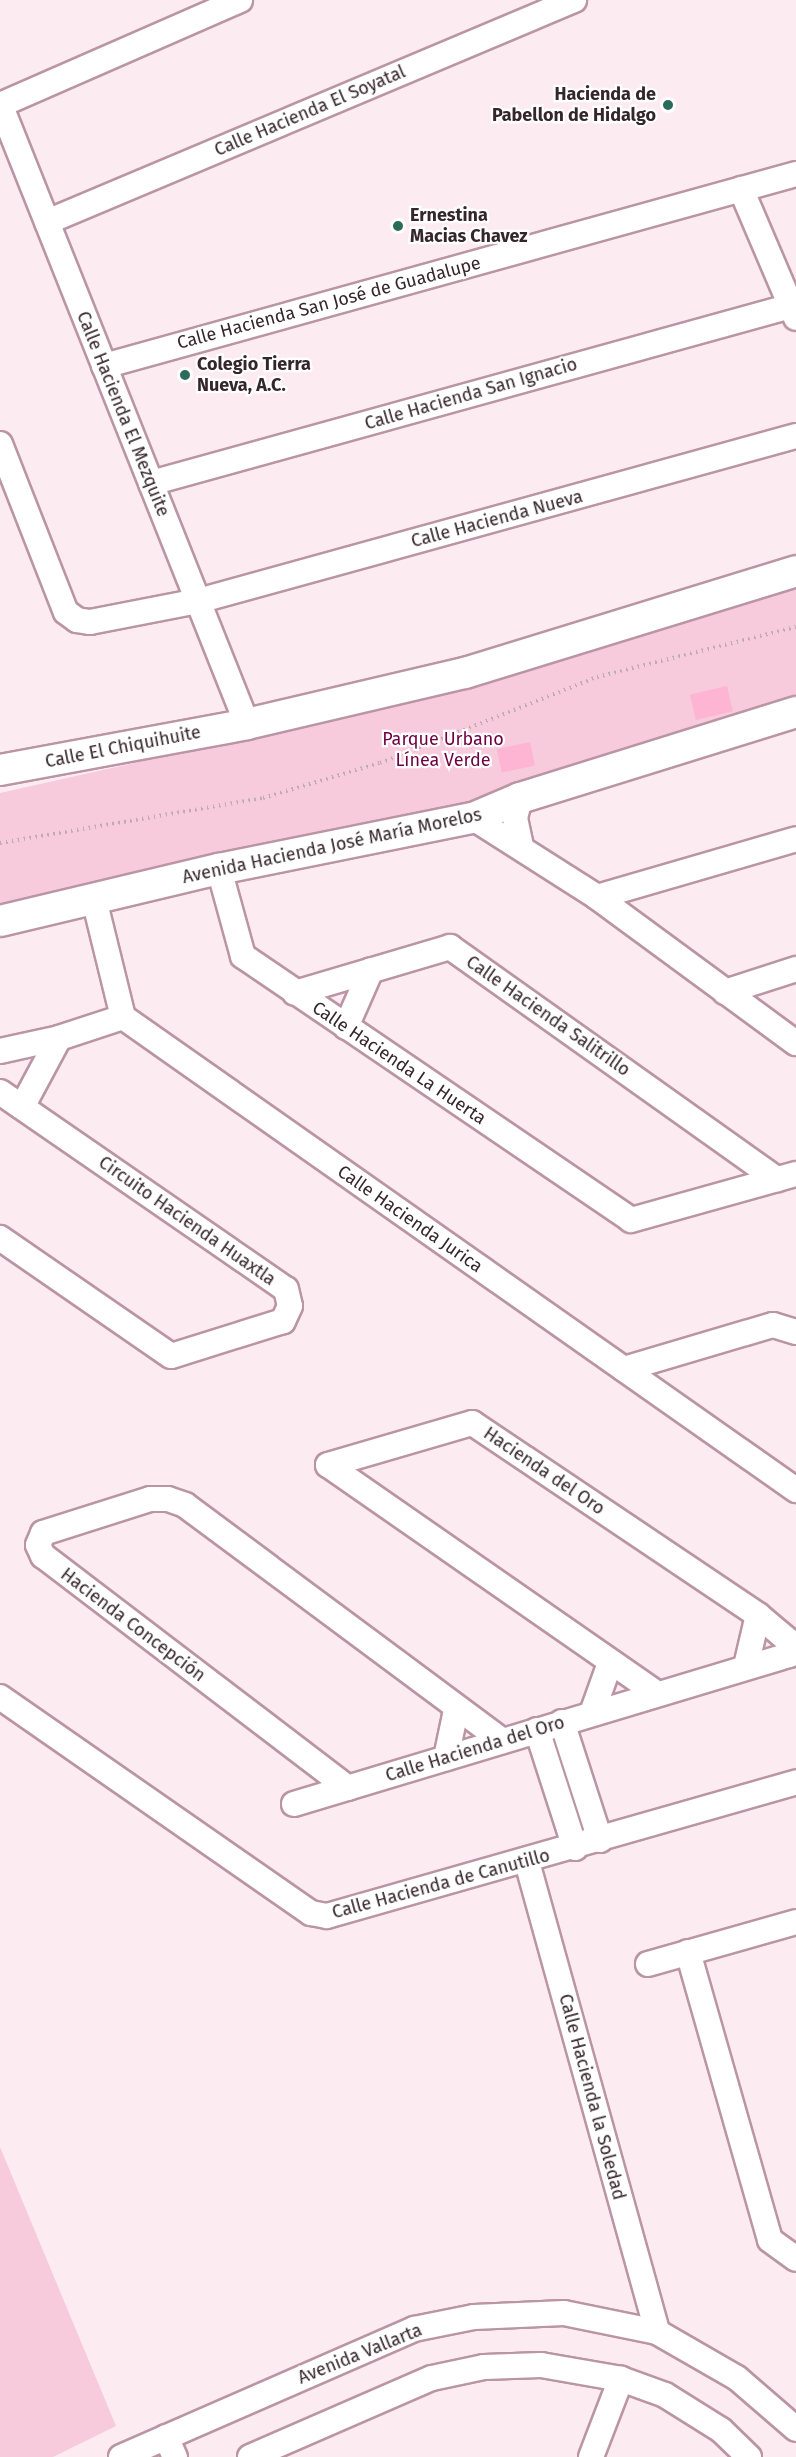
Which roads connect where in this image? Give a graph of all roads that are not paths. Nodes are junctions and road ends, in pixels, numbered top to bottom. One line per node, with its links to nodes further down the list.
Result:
1 (240, 0): 3 (street)
2 (574, 0): 6 (street, Calle Hacienda El Soyatal)
3 (0, 105): 6 (street, Calle Hacienda El Mezquite)
4 (796, 174): 5 (street, Calle Hacienda San José de Guadalupe)
5 (741, 189): 7 (street); 8 (street, Calle Hacienda San José de Guadalupe)
6 (47, 222): 8 (street, Calle Hacienda El Mezquite)
7 (793, 312): 11 (street, Calle Hacienda San Ignacio)
8 (104, 366): 11 (street, Calle Hacienda El Mezquite)
9 (796, 436): 13 (street, Calle Hacienda Nueva)
10 (0, 444): 13 (street, Calle Hacienda Nueva)
11 (151, 483): 13 (street, Calle Hacienda El Mezquite)
12 (796, 571): 15 (main road)
13 (198, 601): 15 (street, Calle Hacienda El Mezquite)
14 (796, 712): 17 (main road, Avenida Hacienda José María Morelos)
15 (246, 724): 16 (main road, Calle El Chiquihuite)
16 (0, 770)
17 (520, 798): 18 (main road, Avenida Hacienda José María Morelos); 20 (street)
18 (473, 818): 20 (street); 21 (main road, Avenida Hacienda José María Morelos)
19 (796, 839): 22 (street)
20 (521, 847): 22 (street)
21 (219, 869): 23 (main road, Avenida Hacienda José María Morelos); 28 (street, Calle Hacienda La Huerta)
22 (597, 897): 27 (street)
23 (94, 899): 24 (main road, Avenida Hacienda José María Morelos); 29 (street)
24 (0, 921)
25 (796, 969): 27 (street)
26 (370, 970): 28 (street, Calle Hacienda Salitrillo); 30 (street); 36 (street, Calle Hacienda Salitrillo)
27 (724, 992): 32 (street)
28 (295, 993): 30 (street, Calle Hacienda La Huerta)
29 (123, 1017): 31 (street); 39 (street, Calle Hacienda Jurica)
30 (346, 1028): 36 (street, Calle Hacienda La Huerta)
31 (59, 1038): 33 (street); 35 (street)
32 (796, 1043)
33 (0, 1051)
34 (0, 1092): 35 (street, Circuito Hacienda Huaxtla)
35 (22, 1107): 37 (street, Circuito Hacienda Huaxtla)
36 (786, 1177)
37 (0, 1238)
38 (796, 1332): 39 (street)
39 (624, 1369): 40 (street, Calle Hacienda Jurica)
40 (796, 1490)
41 (758, 1615): 42 (street, Hacienda del Oro); 43 (street); 43 (street, Hacienda del Oro)
42 (610, 1663): 44 (street, Hacienda del Oro); 47 (street)
43 (746, 1666): 44 (street, Hacienda del Oro)
44 (656, 1693): 47 (street, Calle Hacienda del Oro)
45 (0, 1697): 57 (street, Calle Hacienda de Canutillo)
46 (456, 1710): 50 (street); 51 (street); 53 (street, Hacienda Concepción)
47 (592, 1713): 48 (street, Calle Hacienda del Oro)
48 (562, 1722): 49 (street, Calle Hacienda del Oro); 55 (street)
49 (537, 1730): 50 (street, Calle Hacienda del Oro); 56 (street)
50 (502, 1740): 51 (street, Calle Hacienda del Oro)
51 (446, 1758): 53 (street, Calle Hacienda del Oro)
52 (796, 1782): 55 (street, Calle Hacienda de Canutillo)
53 (348, 1788): 54 (street, Calle Hacienda del Oro)
54 (294, 1804)
55 (600, 1840): 56 (street, Calle Hacienda de Canutillo)
56 (575, 1848): 57 (street, Calle Hacienda de Canutillo)
57 (527, 1862): 62 (street, Calle Hacienda la Soledad)
58 (796, 1922): 59 (street)
59 (688, 1952): 60 (street); 61 (street)
60 (648, 1964)
61 (796, 2259)
62 (657, 2332): 64 (street, Avenida Vallarta); 65 (street, Avenida Vallarta)
63 (621, 2379): 67 (street); 68 (street); 69 (street)
64 (796, 2429)
65 (170, 2447): 66 (street, Avenida Vallarta)
66 (122, 2457)
67 (250, 2457)
68 (591, 2457)
69 (748, 2457)

